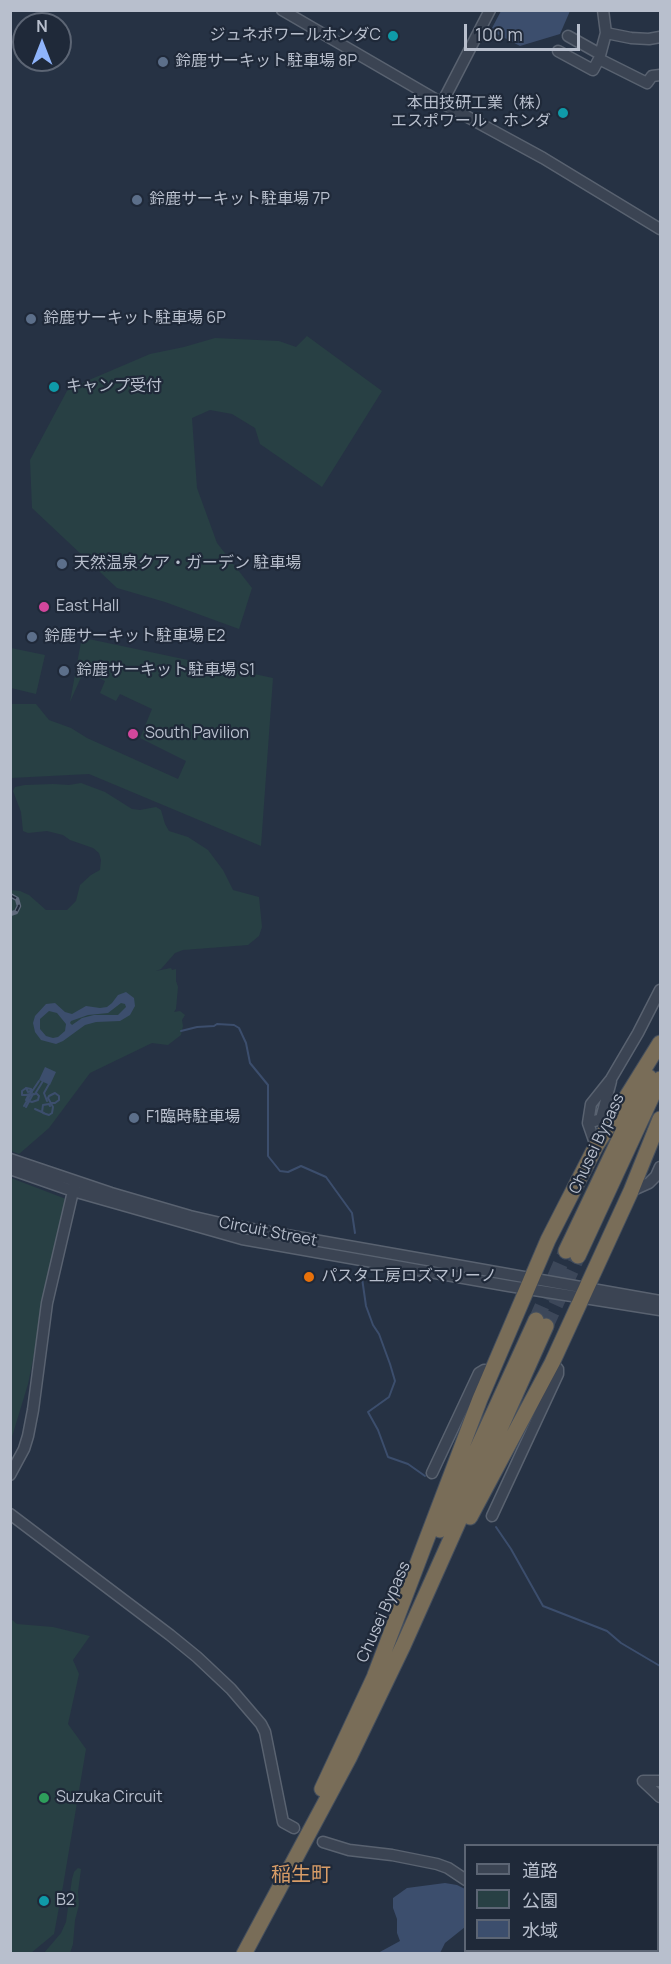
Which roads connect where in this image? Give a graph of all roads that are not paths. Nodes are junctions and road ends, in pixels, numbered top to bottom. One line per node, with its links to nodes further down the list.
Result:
1 (282, 10): 10 (street)
2 (490, 10): 10 (street)
3 (603, 10): 4 (street)
4 (606, 33): 6 (street); 8 (street)
5 (568, 36): 8 (street)
6 (660, 37)
7 (558, 51): 8 (street)
8 (599, 56): 9 (street)
9 (660, 75)
10 (441, 103): 11 (street)
11 (660, 230)
12 (660, 990): 17 (street)
13 (660, 1043): 17 (highway)
14 (660, 1053): 15 (highway, Chusei Bypass)
15 (660, 1079)
16 (660, 1119): 22 (highway)
17 (596, 1146): 23 (highway)
18 (10, 1159): 21 (street, Circuit Street)
19 (660, 1167): 22 (street)
20 (10, 1169): 21 (street, Circuit Street)
21 (74, 1186): 23 (street, Circuit Street); 30 (street)
22 (631, 1191): 24 (highway)
23 (530, 1283): 24 (street, Circuit Street); 28 (highway)
24 (584, 1292): 25 (street); 26 (street); 27 (highway)
25 (660, 1301)
26 (660, 1310)
27 (552, 1363): 32 (street); 33 (highway)
28 (491, 1371): 29 (street); 34 (highway)
29 (432, 1473)
30 (10, 1475)
31 (10, 1514): 37 (street)
32 (492, 1516)
33 (431, 1585): 34 (highway, Chusei Bypass); 40 (highway, Chusei Bypass)
34 (375, 1675): 40 (highway, Chusei Bypass)
35 (660, 1781): 36 (street)
36 (660, 1797)
37 (294, 1828)
38 (323, 1842): 39 (street)
39 (464, 1879)
40 (263, 1918): 41 (highway, Chusei Bypass)
41 (244, 1953)

